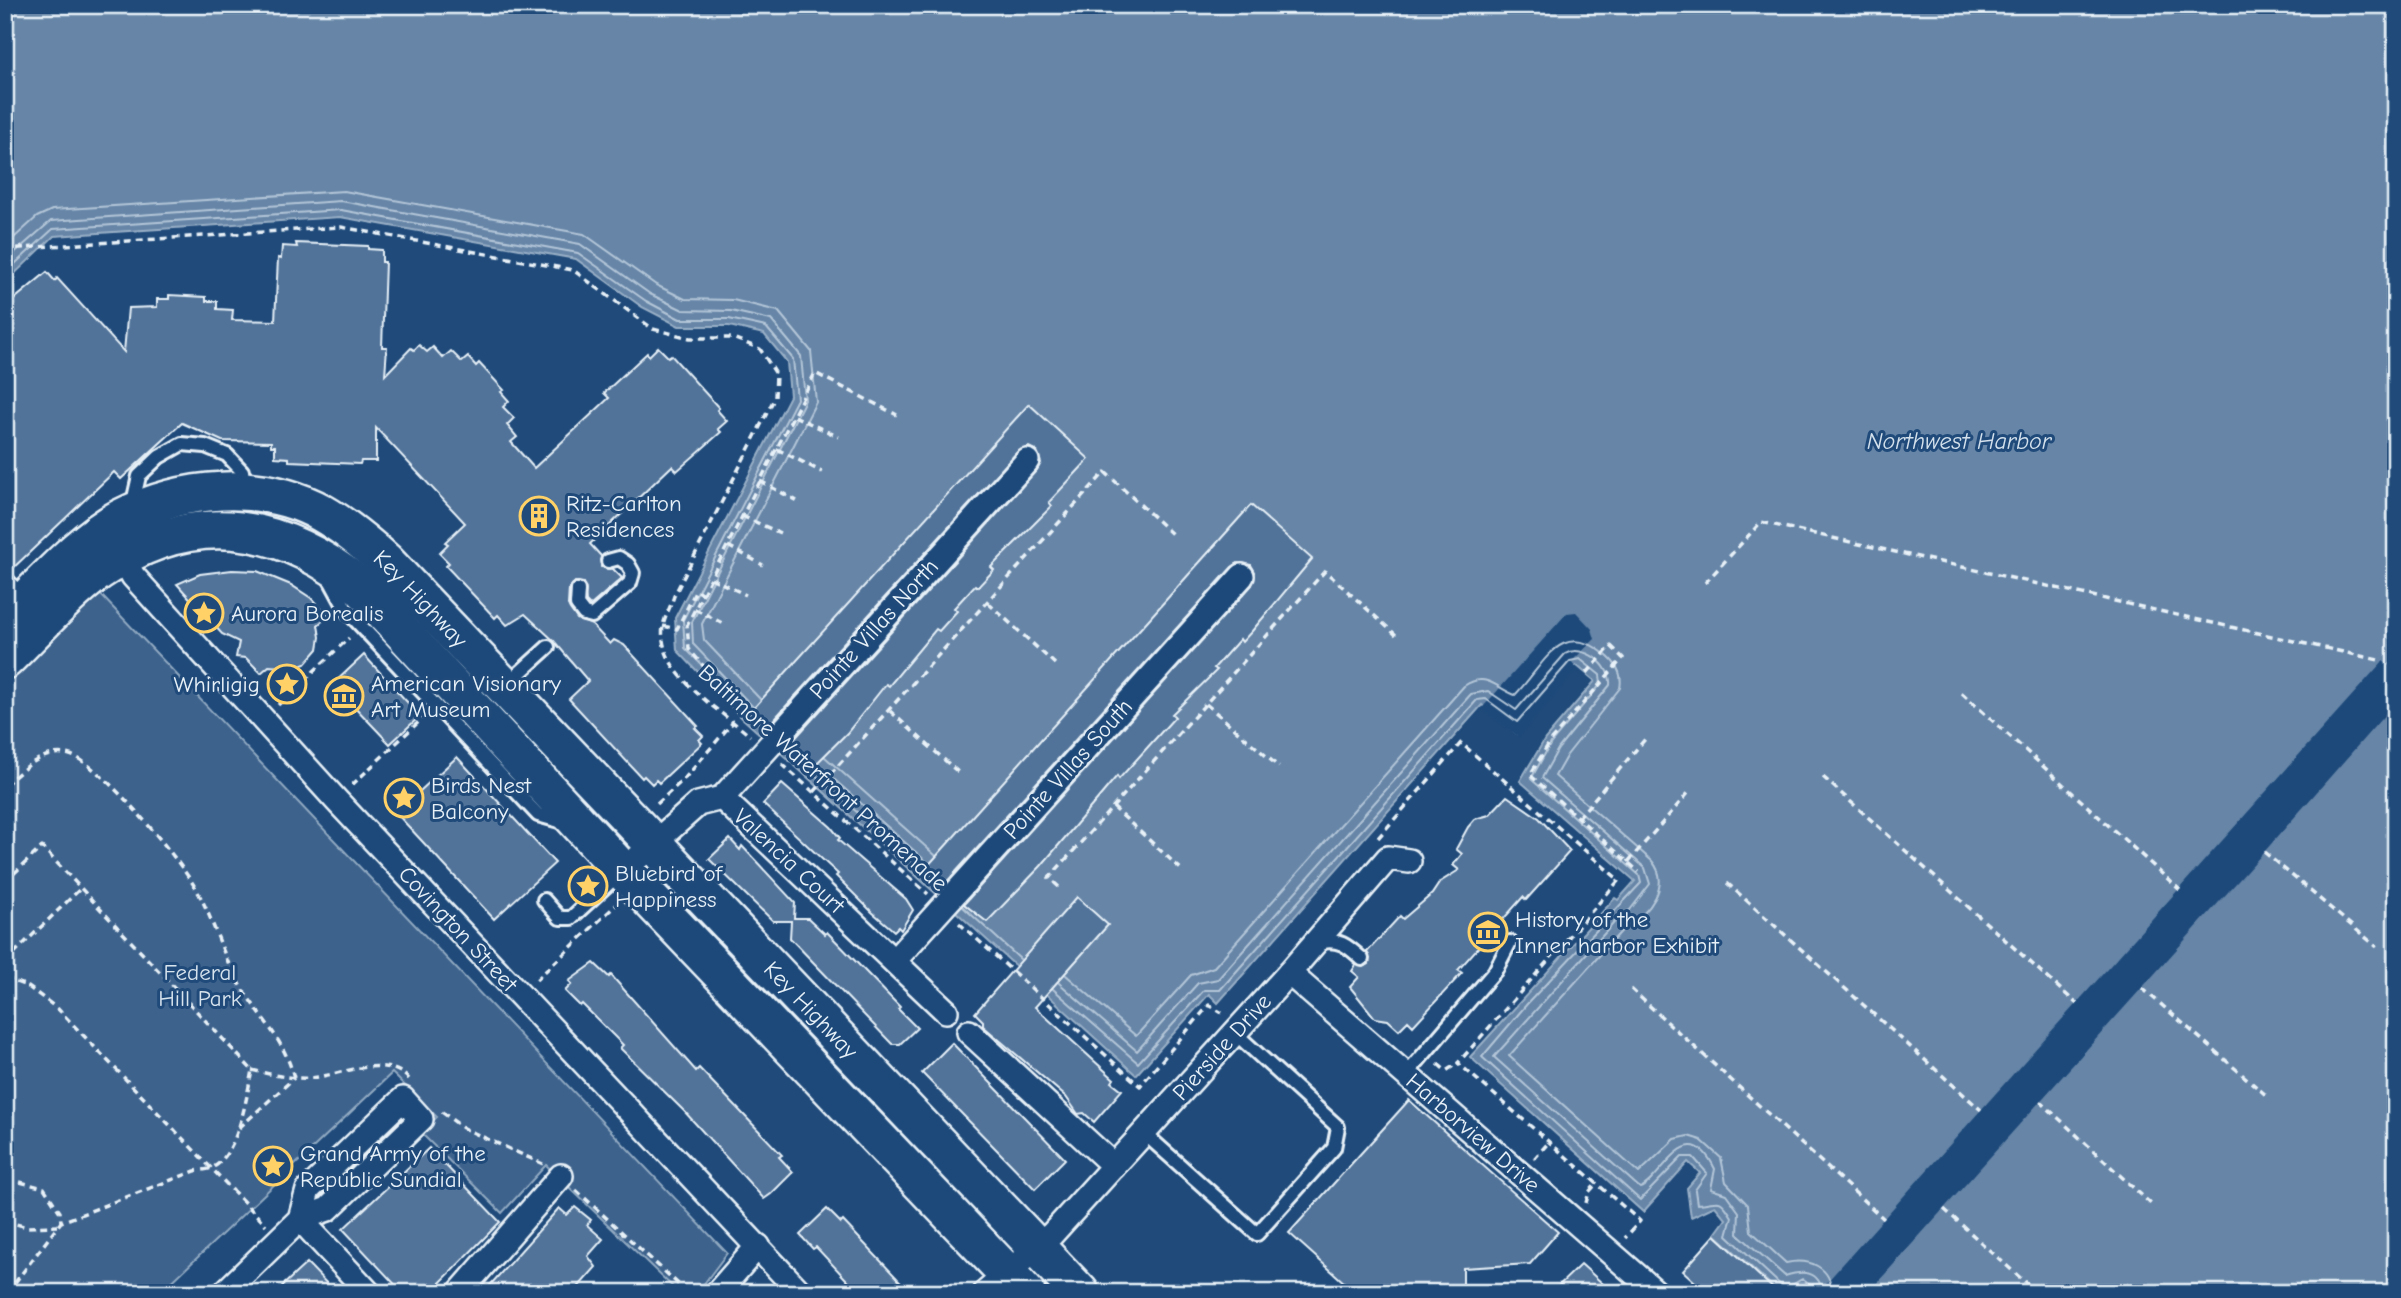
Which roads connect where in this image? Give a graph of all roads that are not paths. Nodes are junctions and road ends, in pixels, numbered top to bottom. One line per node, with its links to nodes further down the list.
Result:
1 (1027, 461): 13 (street, Pointe Villas North)
2 (245, 491): 3 (main road, Key Highway); 3 (lane); 12 (main road, Key Highway)
3 (131, 514): 9 (main road, Key Highway)
4 (315, 554): 5 (main road, Key Highway); 12 (main road, Key Highway); 14 (lane)
5 (123, 557): 9 (main road, Key Highway); 32 (street, Covington Street)
6 (608, 561): 8 (lane)
7 (1242, 576): 22 (street, Pointe Villas South)
8 (579, 590)
9 (19, 610): 11 (main road, Key Highway)
10 (548, 647): 12 (lane)
11 (5, 660)
12 (490, 700): 14 (main road, Key Highway); 15 (main road, Key Highway)
13 (722, 798): 15 (street, Valencia Court); 22 (street, Valencia Court)
14 (582, 827): 17 (main road, Key Highway)
15 (650, 828): 17 (street, Valencia Court); 33 (main road, Key Highway)
16 (1409, 861): 20 (street, Pierside Drive)
17 (621, 887): 18 (lane); 34 (main road, Key Highway)
18 (544, 900)
19 (1510, 942): 27 (lane)
20 (1315, 944): 21 (lane); 23 (street, Pierside Drive)
21 (1362, 959)
22 (894, 961): 24 (street, Valencia Court)
23 (1289, 973): 26 (street, Pierside Drive); 27 (street, Harborview Drive)
24 (946, 1012)
25 (969, 1032): 29 (street)
26 (1235, 1033): 28 (street, Pierside Drive); 28 (lane)
27 (1406, 1075): 35 (street, Harborview Drive)
28 (1144, 1133): 29 (street, Pierside Drive)
29 (1114, 1166): 33 (street, Pierside Drive)
30 (561, 1176): 38 (street)
31 (300, 1219): 31 (street); 36 (street); 37 (street)
32 (758, 1246): 39 (street); 40 (street, Covington Street)
33 (1036, 1248): 34 (street, Pierside Drive); 41 (main road, Key Highway)
34 (1006, 1286)
35 (1650, 1291)
36 (224, 1293)
37 (369, 1293)
38 (459, 1293)
39 (717, 1293)
40 (801, 1293)
41 (1080, 1293)

